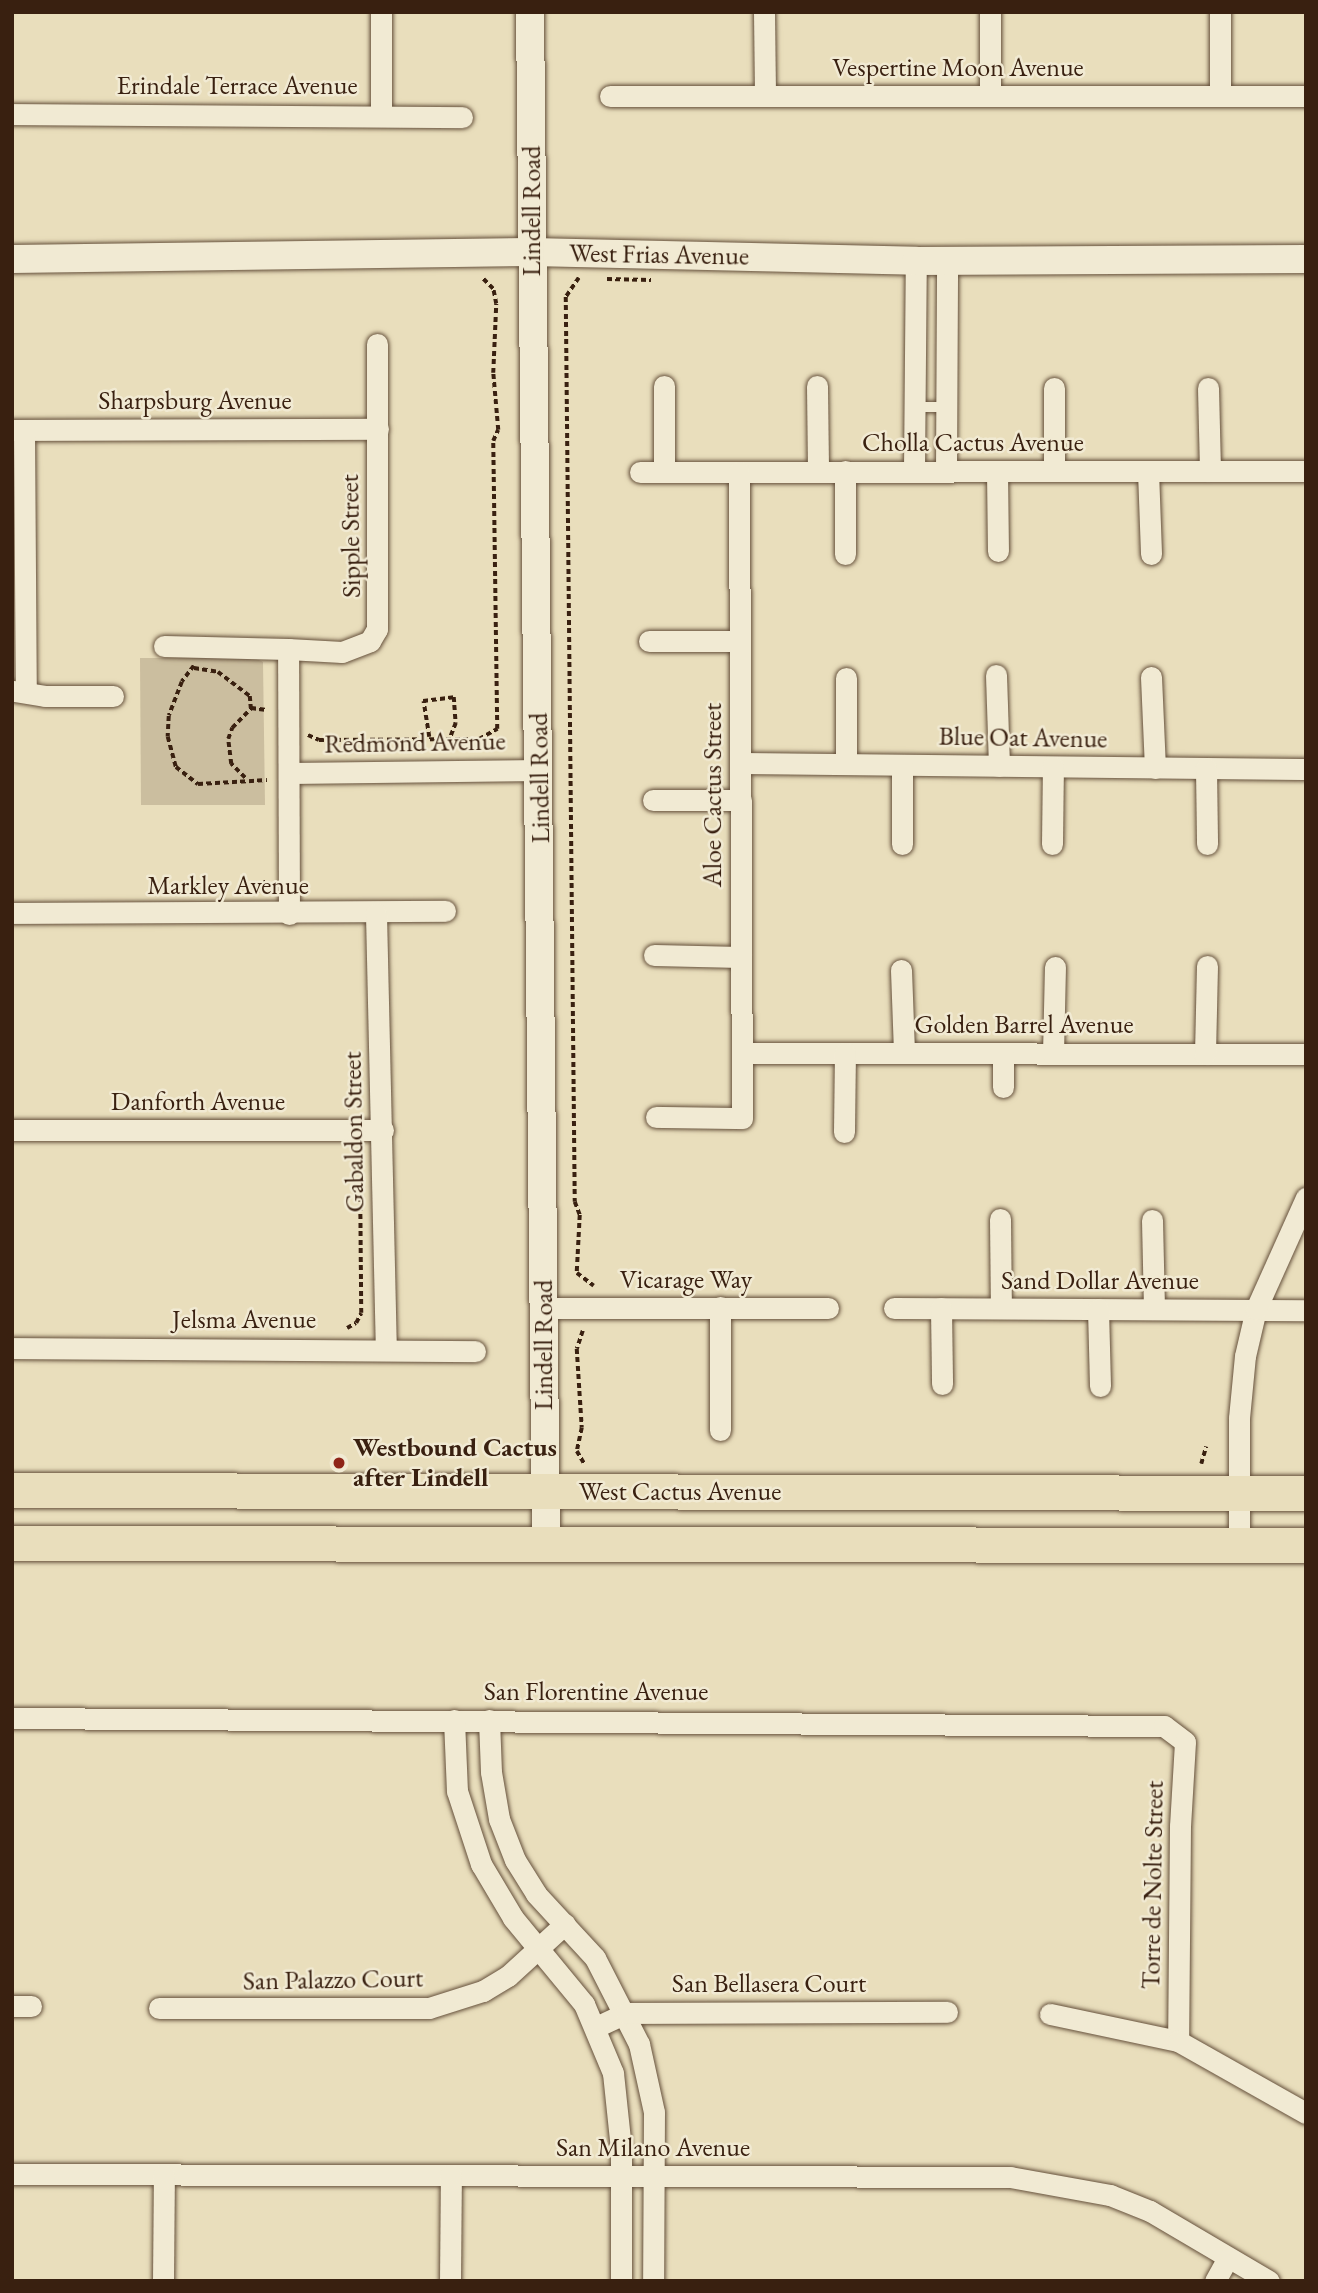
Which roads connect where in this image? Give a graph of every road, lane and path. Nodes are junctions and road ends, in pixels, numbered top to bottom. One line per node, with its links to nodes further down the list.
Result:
1 (381, 12): 12 (street)
2 (530, 12): 14 (street, Lindell Road)
3 (764, 12): 7 (street)
4 (990, 12): 8 (street)
5 (1220, 12): 9 (street)
6 (610, 96): 7 (street, Vespertine Moon Avenue)
7 (765, 96): 8 (street, Vespertine Moon Avenue)
8 (990, 96): 9 (street, Vespertine Moon Avenue)
9 (1220, 96): 10 (street, Vespertine Moon Avenue)
10 (1306, 96)
11 (12, 114): 12 (street, Erindale Terrace Avenue)
12 (381, 114): 13 (street, Erindale Terrace Avenue)
13 (462, 117)
14 (531, 252): 15 (street, West Frias Avenue); 17 (street, West Frias Avenue); 66 (street, Lindell Road)
15 (12, 259)
16 (1306, 259): 18 (street, West Frias Avenue)
17 (916, 261): 18 (street, West Frias Avenue); 24 (street)
18 (947, 261): 25 (street)
19 (377, 344): 26 (street, Sipple Street)
20 (664, 386): 31 (street)
21 (817, 386): 33 (street)
22 (1208, 387): 38 (street)
23 (1054, 388): 36 (street)
24 (916, 407): 25 (lane); 28 (street)
25 (947, 407): 29 (street)
26 (378, 429): 27 (street, Sharpsburg Avenue); 46 (street, Sipple Street)
27 (18, 430): 52 (street)
28 (915, 470): 29 (street, Cholla Cactus Avenue); 34 (street, Cholla Cactus Avenue)
29 (946, 470): 35 (street, Cholla Cactus Avenue)
30 (640, 471): 31 (street, Cholla Cactus Avenue)
31 (664, 471): 32 (street, Cholla Cactus Avenue)
32 (739, 471): 33 (street, Cholla Cactus Avenue); 44 (street, Aloe Cactus Street)
33 (818, 471): 34 (street, Cholla Cactus Avenue)
34 (845, 471): 41 (street)
35 (997, 471): 36 (street, Cholla Cactus Avenue); 40 (street)
36 (1054, 471): 37 (street, Cholla Cactus Avenue)
37 (1148, 471): 38 (street, Cholla Cactus Avenue); 42 (street)
38 (1210, 471): 39 (street, Cholla Cactus Avenue)
39 (1306, 471)
40 (998, 551)
41 (845, 554)
42 (1151, 554)
43 (649, 641): 44 (street)
44 (740, 641): 58 (street, Aloe Cactus Street)
45 (164, 646): 46 (street, Sipple Street)
46 (288, 649): 67 (street)
47 (194, 659): 48 (path)
48 (194, 668): 54 (path); 68 (path)
49 (996, 675): 61 (street)
50 (1151, 677): 63 (street)
51 (846, 678): 59 (street)
52 (19, 691): 53 (street)
53 (113, 696)
54 (251, 708): 55 (path); 68 (path)
55 (267, 709)
56 (451, 736): 57 (path)
57 (429, 737)
58 (741, 763): 59 (street, Blue Oat Avenue); 71 (street, Aloe Cactus Street)
59 (846, 764): 60 (street, Blue Oat Avenue)
60 (902, 765): 61 (street, Blue Oat Avenue); 72 (street)
61 (999, 766): 62 (street, Blue Oat Avenue)
62 (1053, 766): 63 (street, Blue Oat Avenue); 73 (street)
63 (1155, 768): 64 (street, Blue Oat Avenue)
64 (1206, 768): 65 (street, Blue Oat Avenue); 74 (street)
65 (1306, 769)
66 (540, 770): 67 (street, Redmond Avenue); 103 (street, Lindell Road)
67 (290, 773): 77 (street)
68 (246, 779): 69 (path)
69 (267, 780)
70 (653, 800): 71 (street)
71 (741, 800): 80 (street, Aloe Cactus Street)
72 (902, 844)
73 (1052, 844)
74 (1207, 844)
75 (444, 911): 78 (street, Markley Avenue)
76 (12, 913): 77 (street, Markley Avenue)
77 (289, 914): 78 (street, Markley Avenue)
78 (376, 914): 96 (street, Gabaldon Street)
79 (654, 955): 80 (street)
80 (741, 957): 84 (street, Aloe Cactus Street)
81 (1207, 966): 89 (street)
82 (1055, 967): 88 (street)
83 (901, 970): 86 (street)
84 (742, 1053): 85 (street, Golden Barrel Avenue); 94 (street, Aloe Cactus Street)
85 (845, 1053): 86 (street, Golden Barrel Avenue); 97 (street)
86 (904, 1053): 87 (street, Golden Barrel Avenue)
87 (1003, 1054): 88 (street, Golden Barrel Avenue); 91 (street)
88 (1053, 1054): 89 (street, Golden Barrel Avenue)
89 (1205, 1054): 90 (street, Golden Barrel Avenue)
90 (1306, 1054)
91 (1003, 1087)
92 (359, 1091): 93 (path)
93 (342, 1110)
94 (656, 1117)
95 (12, 1130): 96 (street, Danforth Avenue)
96 (383, 1130): 115 (street, Gabaldon Street)
97 (844, 1132)
98 (360, 1198): 112 (path)
99 (1306, 1198): 110 (street)
100 (1000, 1219): 107 (street)
101 (1152, 1220): 109 (street)
102 (720, 1307): 103 (street, Vicarage Way); 104 (street, Vicarage Way); 119 (street)
103 (544, 1308): 124 (street, Lindell Road)
104 (828, 1308)
105 (894, 1308): 106 (street, Sand Dollar Avenue)
106 (941, 1308): 107 (street, Sand Dollar Avenue); 117 (street)
107 (1001, 1308): 108 (street, Sand Dollar Avenue)
108 (1098, 1309): 109 (street, Sand Dollar Avenue); 118 (street)
109 (1154, 1309): 110 (street, Sand Dollar Avenue)
110 (1256, 1310): 111 (street, Sand Dollar Avenue); 125 (street)
111 (1306, 1310)
112 (334, 1328)
113 (583, 1331): 121 (path)
114 (12, 1348): 115 (street, Jelsma Avenue)
115 (386, 1350): 116 (street, Jelsma Avenue)
116 (475, 1351)
117 (942, 1384)
118 (1100, 1386)
119 (720, 1430)
120 (1206, 1447): 122 (path)
121 (588, 1467)
122 (1195, 1470)
123 (12, 1490): 124 (main road, West Cactus Avenue)
124 (546, 1492): 125 (main road, West Cactus Avenue); 128 (street, Lindell Road)
125 (1239, 1493): 126 (main road, West Cactus Avenue); 129 (street)
126 (1306, 1493)
127 (12, 1543): 128 (main road, West Cactus Avenue)
128 (546, 1544): 129 (main road, West Cactus Avenue)
129 (1239, 1545): 130 (main road, West Cactus Avenue)
130 (1306, 1545)
131 (12, 1718): 132 (street, San Florentine Avenue)
132 (454, 1720): 133 (street, San Florentine Avenue); 136 (street)
133 (489, 1720): 134 (street, San Florentine Avenue); 135 (street)
134 (1178, 1733): 142 (street, Torre de Nolte Street)
135 (565, 1924): 136 (street, San Palazzo Court); 138 (street)
136 (541, 1946): 137 (street, San Palazzo Court); 141 (street)
137 (159, 2008)
138 (626, 2012): 139 (street, San Bellasera Court); 141 (street, San Bellasera Court); 148 (street)
139 (947, 2012)
140 (1050, 2014): 142 (street)
141 (596, 2027): 147 (street)
142 (1178, 2041): 143 (street)
143 (1306, 2113)
144 (12, 2174): 145 (street, San Milano Avenue)
145 (164, 2175): 146 (street, San Milano Avenue); 150 (street)
146 (451, 2175): 147 (street, San Milano Avenue); 151 (street)
147 (622, 2176): 148 (street, San Milano Avenue); 152 (street)
148 (654, 2176): 149 (street, San Milano Avenue); 153 (street)
149 (1228, 2258): 154 (street); 155 (street, San Milano Avenue)
150 (163, 2281)
151 (450, 2281)
152 (621, 2281)
153 (653, 2281)
154 (1215, 2281)
155 (1269, 2281)

